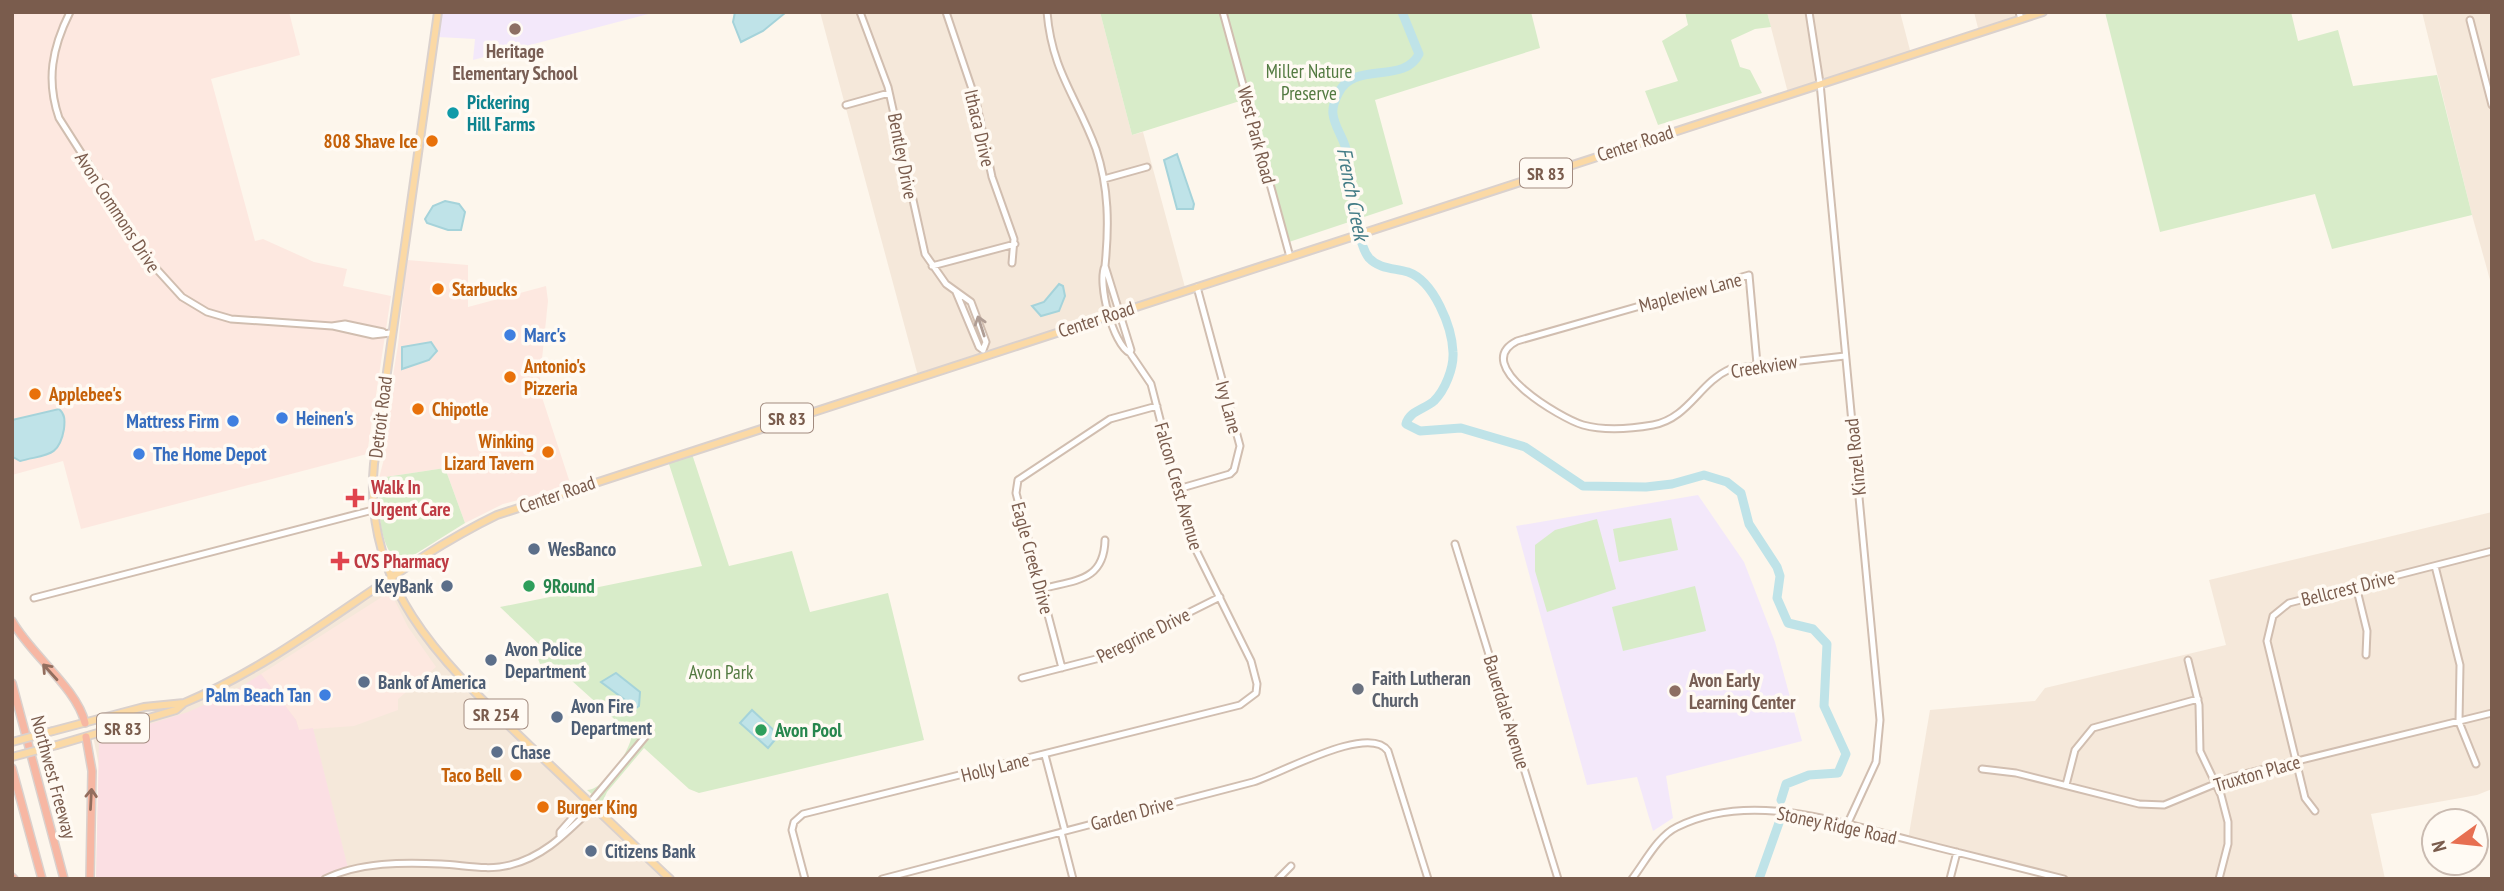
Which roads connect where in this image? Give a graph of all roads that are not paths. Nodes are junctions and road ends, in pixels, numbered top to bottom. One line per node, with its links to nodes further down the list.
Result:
1 (70, 12): 25 (street, Avon Commons Drive)
2 (438, 12): 25 (main road, Detroit Road / SR 254)
3 (860, 12): 12 (street, Bentley Drive)
4 (947, 12): 17 (street, Ithaca Drive)
5 (1047, 12): 16 (street, Falcon Crest Avenue)
6 (1223, 12): 18 (street, West Park Road)
7 (1810, 12): 11 (street, Kinzel Road)
8 (2043, 12): 9 (main road, Center Road / SR 83)
9 (2020, 16): 11 (main road, Center Road / SR 83)
10 (2470, 20): 14 (street)
11 (1820, 83): 18 (main road, Center Road / SR 83); 28 (street, Kinzel Road)
12 (890, 93): 13 (street); 20 (street, Bentley Drive)
13 (846, 105)
14 (2492, 105)
15 (1147, 167): 16 (street)
16 (1104, 179): 21 (street, Falcon Crest Avenue)
17 (1015, 244): 19 (street, Ithaca Drive); 20 (street)
18 (1290, 257): 22 (main road, Center Road / SR 83)
19 (1012, 263)
20 (932, 266): 26 (street, Bentley Drive)
21 (1105, 267): 23 (street, Falcon Crest Avenue); 24 (street, Falcon Crest Avenue)
22 (1197, 287): 23 (main road, Center Road / SR 83); 32 (street, Ivy Lane)
23 (1120, 312): 24 (main road, Center Road / SR 83); 27 (street, Falcon Crest Avenue)
24 (1110, 315): 26 (main road, Center Road / SR 83); 27 (street, Falcon Crest Avenue)
25 (391, 333): 33 (main road, Detroit Road / SR 254)
26 (984, 353): 38 (main road, Center Road / SR 83)
27 (1130, 354): 30 (street, Falcon Crest Avenue)
28 (1845, 356): 29 (street, Creekview); 68 (street, Kinzel Road)
29 (1757, 364): 31 (street, Creekview); 31 (street, Mapleview Lane)
30 (1157, 406): 32 (street, Falcon Crest Avenue); 40 (street, Eagle Creek Drive)
31 (1660, 423)
32 (1178, 489): 41 (street, Falcon Crest Avenue)
33 (373, 510): 38 (main road, Detroit Road / SR 254); 42 (street)
34 (1105, 540): 40 (street)
35 (1455, 544): 83 (street, Bauerdale Avenue)
36 (2492, 551): 37 (street, Bellcrest Drive)
37 (2435, 566): 39 (street, Bellcrest Drive); 53 (street)
38 (391, 578): 51 (main road, Center Road / SR 83); 66 (main road, Detroit Road / SR 254)
39 (2356, 586): 44 (street); 60 (street, Bellcrest Drive)
40 (1041, 589): 46 (street, Eagle Creek Drive)
41 (1220, 597): 46 (street, Peregrine Drive); 49 (street, Falcon Crest Avenue)
42 (34, 598)
43 (12, 621): 54 (highway, one-way to 43)
44 (2366, 655)
45 (2188, 660): 50 (street)
46 (1062, 668): 47 (street, Peregrine Drive)
47 (1022, 678)
48 (12, 683): 74 (highway, Northwest Freeway)
49 (1253, 697): 58 (street, Holly Lane)
50 (2197, 699): 64 (street); 65 (street)
51 (184, 703): 54 (main road, Center Road / SR 83); 55 (main road, Center Road / SR 83)
52 (2492, 713): 53 (street, Truxton Place)
53 (2459, 722): 60 (street, Truxton Place); 61 (street)
54 (85, 723): 55 (main road); 57 (main road, Center Road / SR 83, bridge)
55 (86, 737): 59 (main road, Center Road / SR 83, bridge); 75 (highway, one-way to 55)
56 (645, 737): 66 (street)
57 (12, 742)
58 (1045, 755): 69 (street); 78 (street, Holly Lane)
59 (12, 757)
60 (2296, 761): 64 (street, Truxton Place); 67 (street)
61 (2476, 764)
62 (12, 768): 73 (highway, Northwest Freeway)
63 (1982, 769): 65 (street, Truxton Place)
64 (2215, 783): 65 (street, Truxton Place); 87 (street)
65 (2066, 785)
66 (589, 805): 76 (street); 77 (main road, Detroit Road / SR 254)
67 (2315, 811)
68 (1847, 825): 70 (street, Stoney Ridge Road); 84 (street, Stoney Ridge Road)
69 (1063, 832): 79 (street, Garden Drive); 80 (street); 82 (street, Garden Drive)
70 (1957, 852): 72 (street, Stoney Ridge Road); 85 (street)
71 (1291, 866): 81 (street)
72 (2050, 877): 86 (street, Stoney Ridge Road)
73 (42, 879)
74 (64, 879)
75 (90, 879)
76 (325, 879)
77 (670, 879)
78 (805, 879)
79 (883, 879)
80 (1073, 879)
81 (1278, 879)
82 (1428, 879)
83 (1558, 879)
84 (1632, 879)
85 (1950, 879)
86 (2064, 879)
87 (2219, 879)

